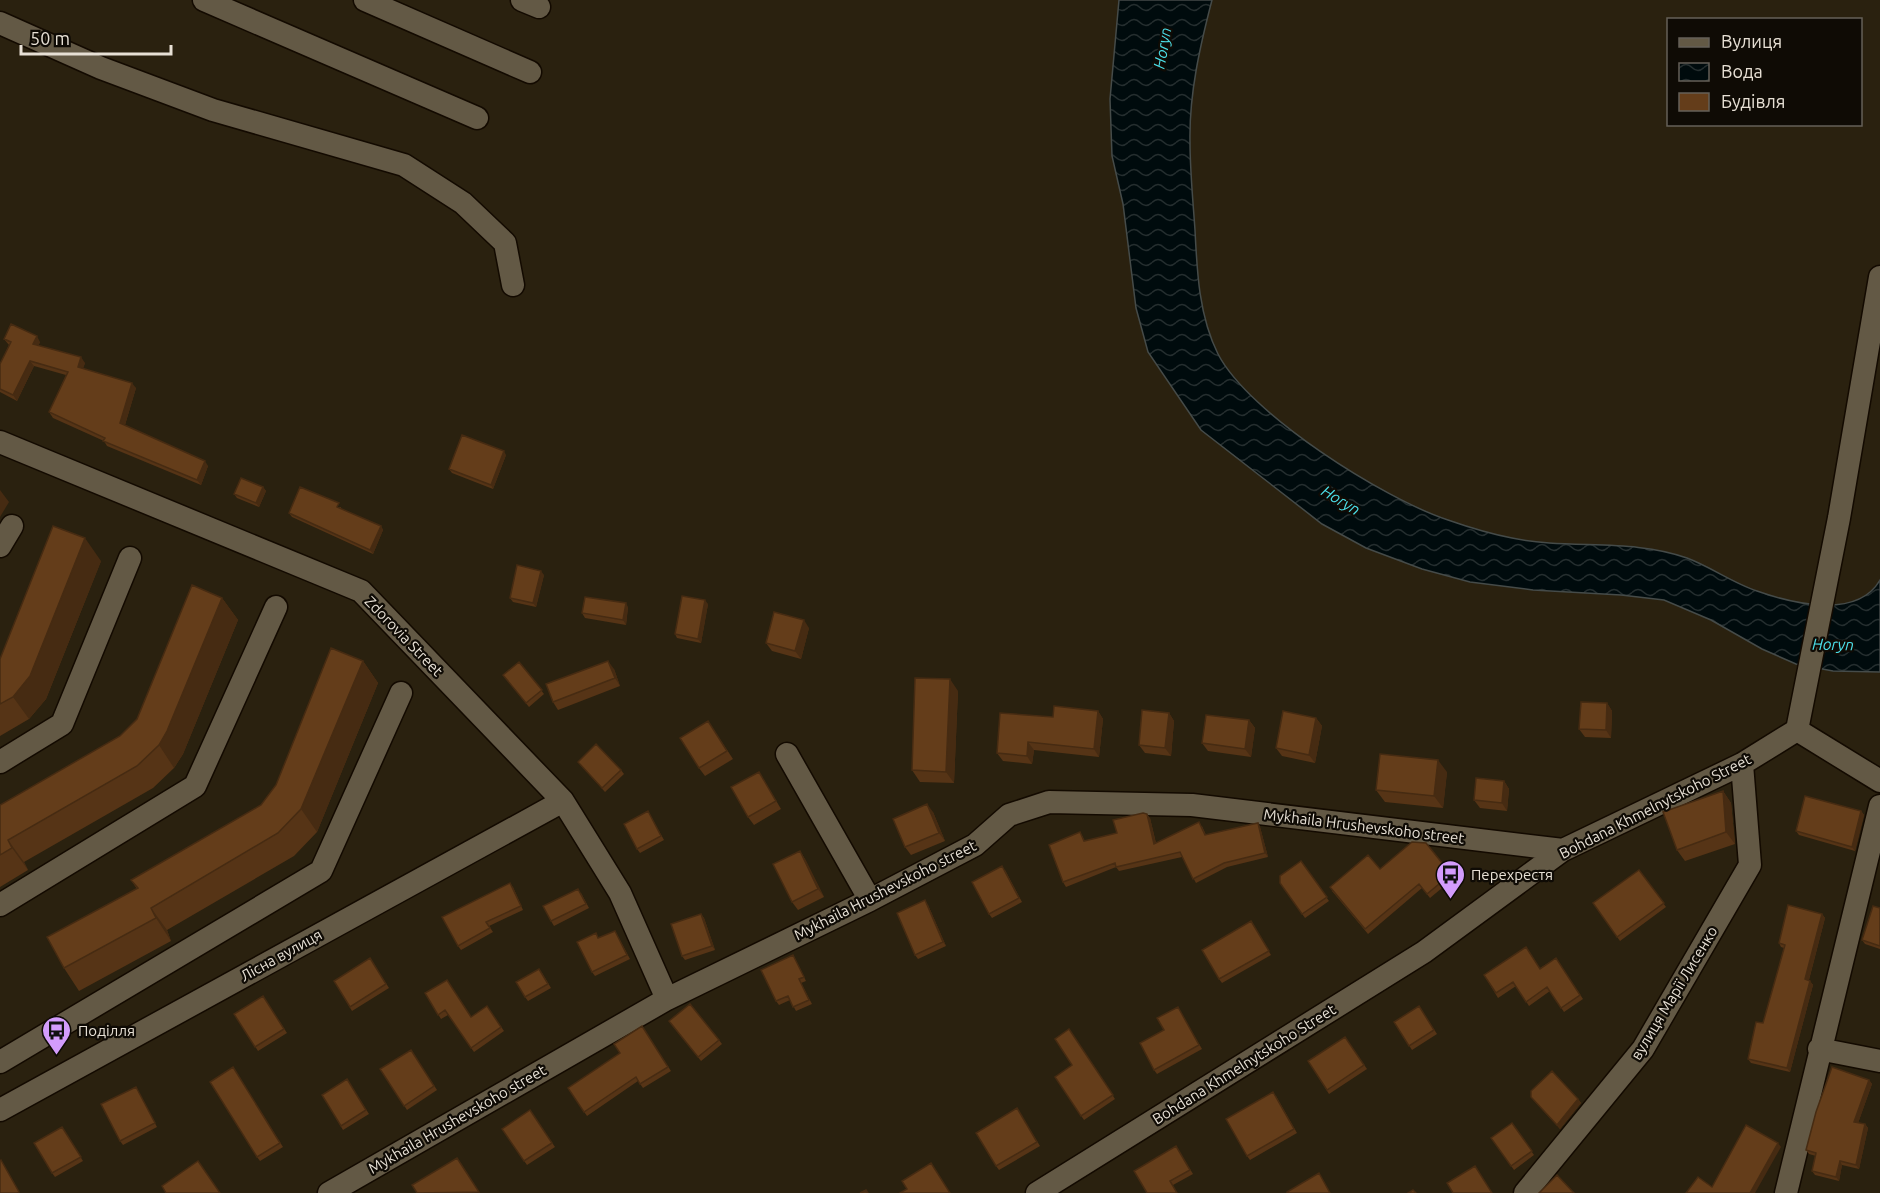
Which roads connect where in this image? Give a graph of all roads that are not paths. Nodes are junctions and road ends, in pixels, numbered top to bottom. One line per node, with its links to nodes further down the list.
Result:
1 (204, 0): 5 (street)
2 (365, 0): 4 (street)
3 (0, 23): 7 (street)
4 (530, 72)
5 (477, 118)
6 (1880, 277): 14 (street)
7 (513, 285)
8 (0, 442): 19 (street, Zdorovia Street)
9 (12, 526): 10 (street)
10 (0, 546)
11 (130, 558): 16 (street)
12 (276, 607): 23 (street)
13 (401, 693): 27 (street)
14 (1797, 730): 17 (street, Bohdana Khmelnytskoho Street); 18 (street)
15 (787, 754): 22 (street)
16 (0, 762)
17 (1742, 764): 21 (street, Bohdana Khmelnytskoho Street); 31 (street, вулиця Марії Лисенко)
18 (1880, 781)
19 (563, 801): 24 (street, Zdorovia Street); 28 (street, Лісна вулиця)
20 (1880, 806): 25 (street)
21 (1563, 850): 22 (street, Mykhaila Hrushevskoho street); 30 (street, Bohdana Khmelnytskoho Street)
22 (870, 900): 24 (street, Mykhaila Hrushevskoho street)
23 (0, 905)
24 (667, 999): 29 (street, Mykhaila Hrushevskoho street)
25 (1820, 1049): 26 (street); 32 (street)
26 (1880, 1061)
27 (0, 1062)
28 (1, 1106)
29 (337, 1191)
30 (1037, 1193)
31 (1525, 1193)
32 (1786, 1193)

